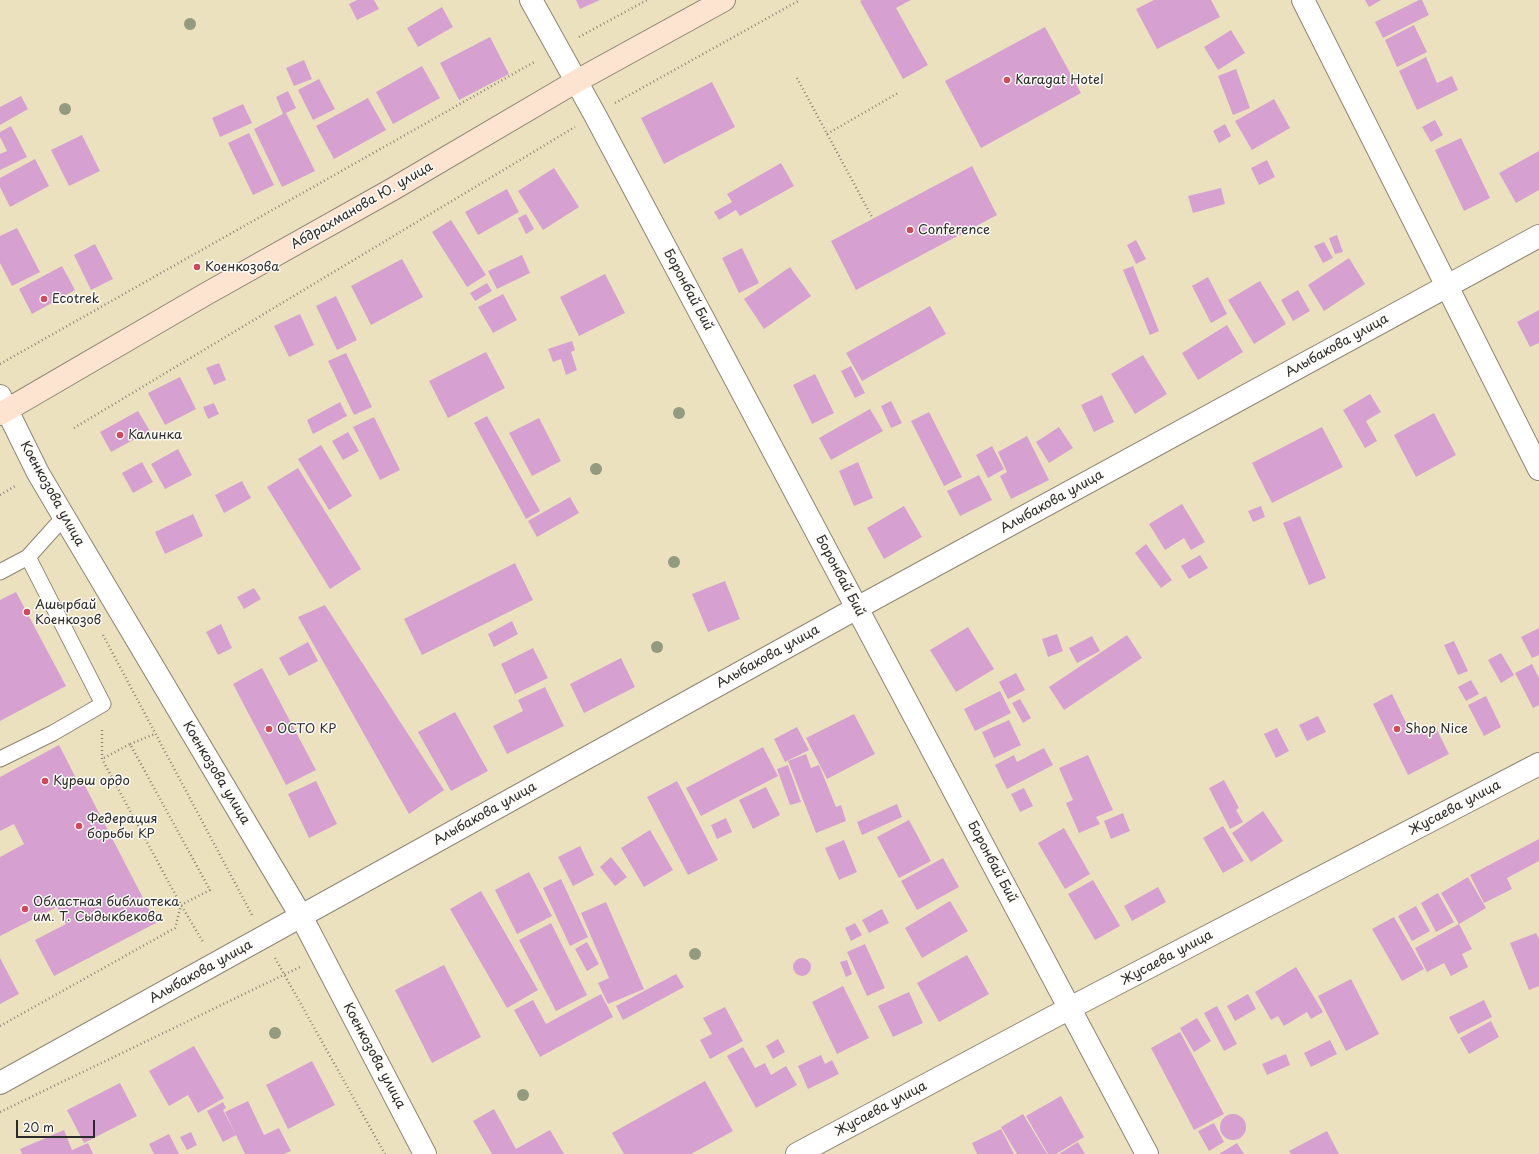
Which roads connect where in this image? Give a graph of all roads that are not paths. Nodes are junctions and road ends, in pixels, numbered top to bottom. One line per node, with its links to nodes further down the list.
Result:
1 (531, 0): 4 (street, Боронбай Бий)
2 (724, 0): 4 (main road, Абдрахманова Ю. улица)
3 (1303, 0): 6 (street)
4 (575, 82): 7 (main road, Абдрахманова Ю. улица); 12 (street, Боронбай Бий)
5 (1539, 236): 6 (street, Алыбакова улица)
6 (1447, 286): 8 (street); 12 (street, Алыбакова улица)
7 (3, 406): 9 (street, Коенкозова улица)
8 (1539, 469)
9 (64, 517): 10 (lane); 15 (street, Коенкозова улица)
10 (28, 557): 11 (lane); 13 (lane)
11 (0, 572)
12 (857, 608): 15 (street, Алыбакова улица); 16 (street, Боронбай Бий)
13 (0, 759)
14 (1539, 764): 16 (street, Жусаева улица)
15 (300, 916): 17 (street, Алыбакова улица); 18 (street, Коенкозова улица)
16 (1070, 1008): 19 (street, Жусаева улица); 20 (street, Боронбай Бий)
17 (0, 1083)
18 (426, 1154)
19 (797, 1154)
20 (1148, 1154)

